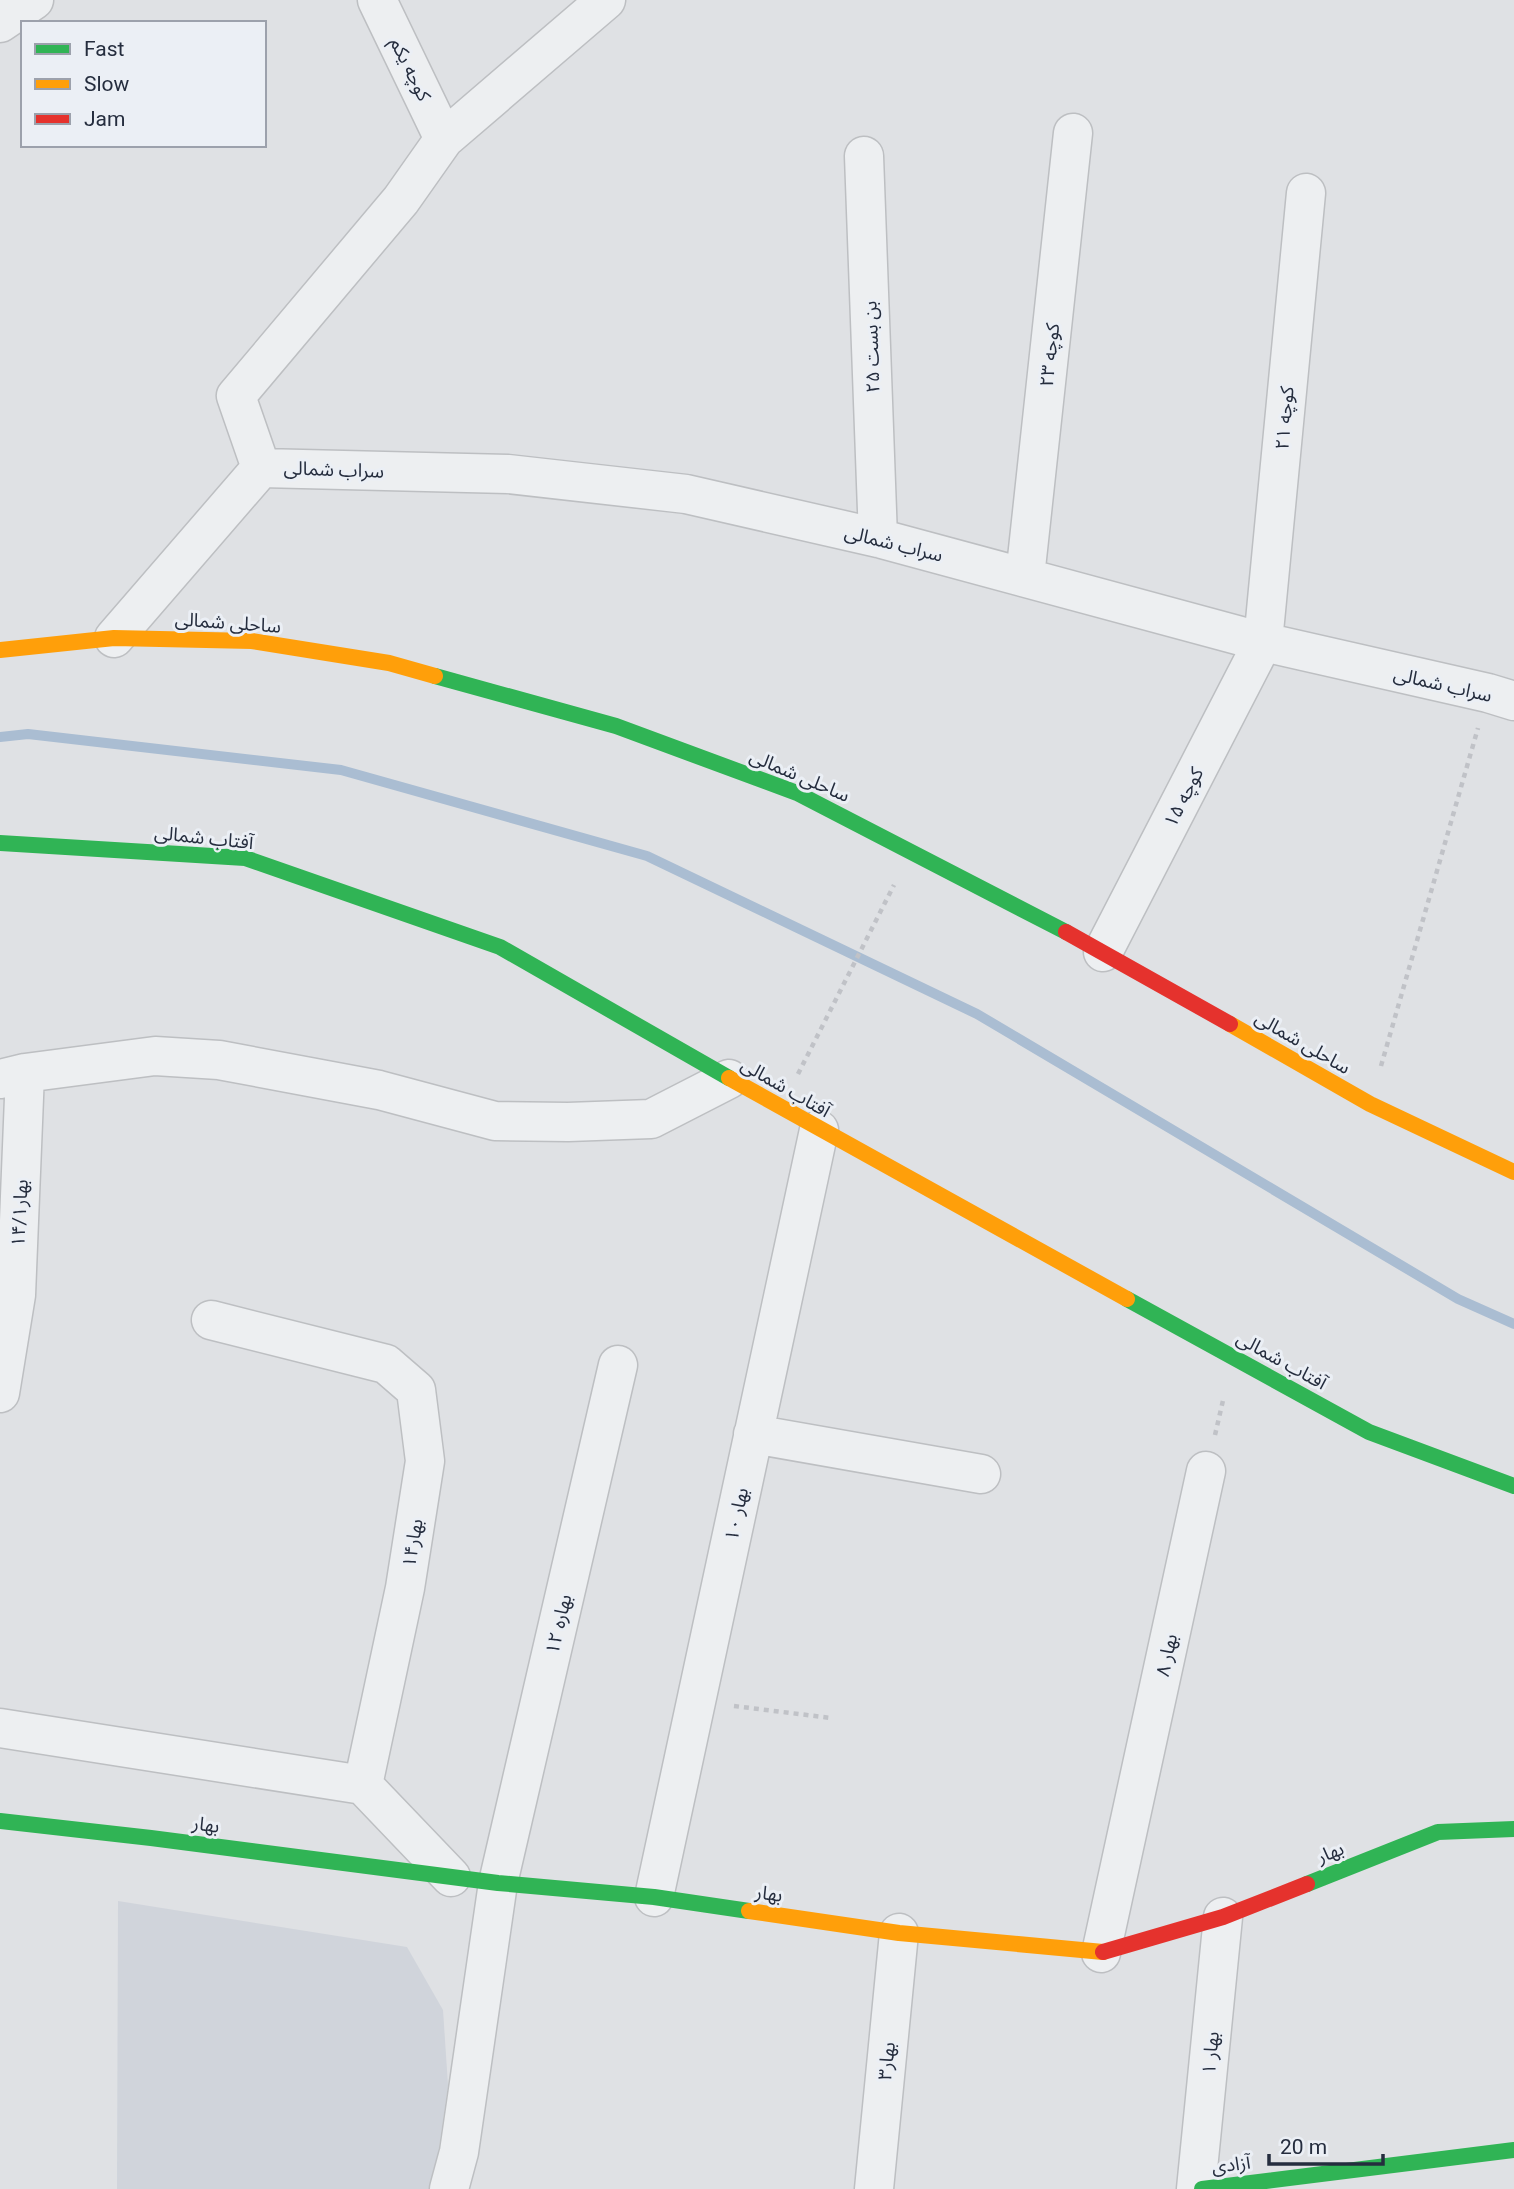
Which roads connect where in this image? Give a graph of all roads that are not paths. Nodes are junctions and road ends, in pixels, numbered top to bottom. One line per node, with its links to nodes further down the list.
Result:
1 (34, 0): 4 (street)
2 (377, 0): 6 (street, کوچه یکم)
3 (606, 0): 6 (street)
4 (0, 23)
5 (1073, 133): 11 (street, کوچه ۲۳)
6 (444, 139): 9 (street)
7 (864, 156): 10 (street, بن بست ۲۵)
8 (1306, 193): 13 (street, کوچه ۲۱)
9 (261, 468): 10 (street, سراب شمالی); 12 (street)
10 (878, 538): 11 (street, سراب شمالی)
11 (1025, 577): 13 (street, سراب شمالی)
12 (114, 638): 14 (street, ساحلی شمالی); 17 (street, ساحلی شمالی)
13 (1263, 642): 15 (street, سراب شمالی); 17 (street, کوچه ۱۵)
14 (0, 650)
15 (1501, 697)
16 (0, 843): 19 (street, آفتاب شمالی)
17 (1103, 953): 21 (street, ساحلی شمالی)
18 (13, 1076): 19 (street); 24 (street, بهار۱۴/۱)
19 (729, 1079): 20 (street, آفتاب شمالی)
20 (819, 1130): 25 (street, بهار ۱۰); 28 (street, آفتاب شمالی)
21 (1514, 1172)
22 (211, 1320): 30 (street, بهار۱۴)
23 (618, 1365): 34 (street, بهاره ۱۲)
24 (0, 1394)
25 (753, 1434): 27 (street); 35 (street, بهار ۱۰)
26 (1206, 1471): 38 (street, بهار ۸)
27 (981, 1474)
28 (1514, 1486)
29 (0, 1728): 30 (street)
30 (363, 1785): 33 (street)
31 (0, 1821): 33 (street, بهار)
32 (1514, 1829): 36 (street, بهار)
33 (450, 1877): 34 (street, بهار)
34 (498, 1883): 35 (street, بهار); 40 (street, بهاره ۱۲)
35 (654, 1897): 37 (street, بهار)
36 (1223, 1917): 38 (street, بهار); 42 (street, بهار ۱)
37 (899, 1933): 38 (street, بهار); 41 (street, بهار۳)
38 (1101, 1953)
39 (1514, 2150): 43 (street, آزادی)
40 (449, 2189)
41 (874, 2189)
42 (1196, 2189)
43 (1202, 2189)

